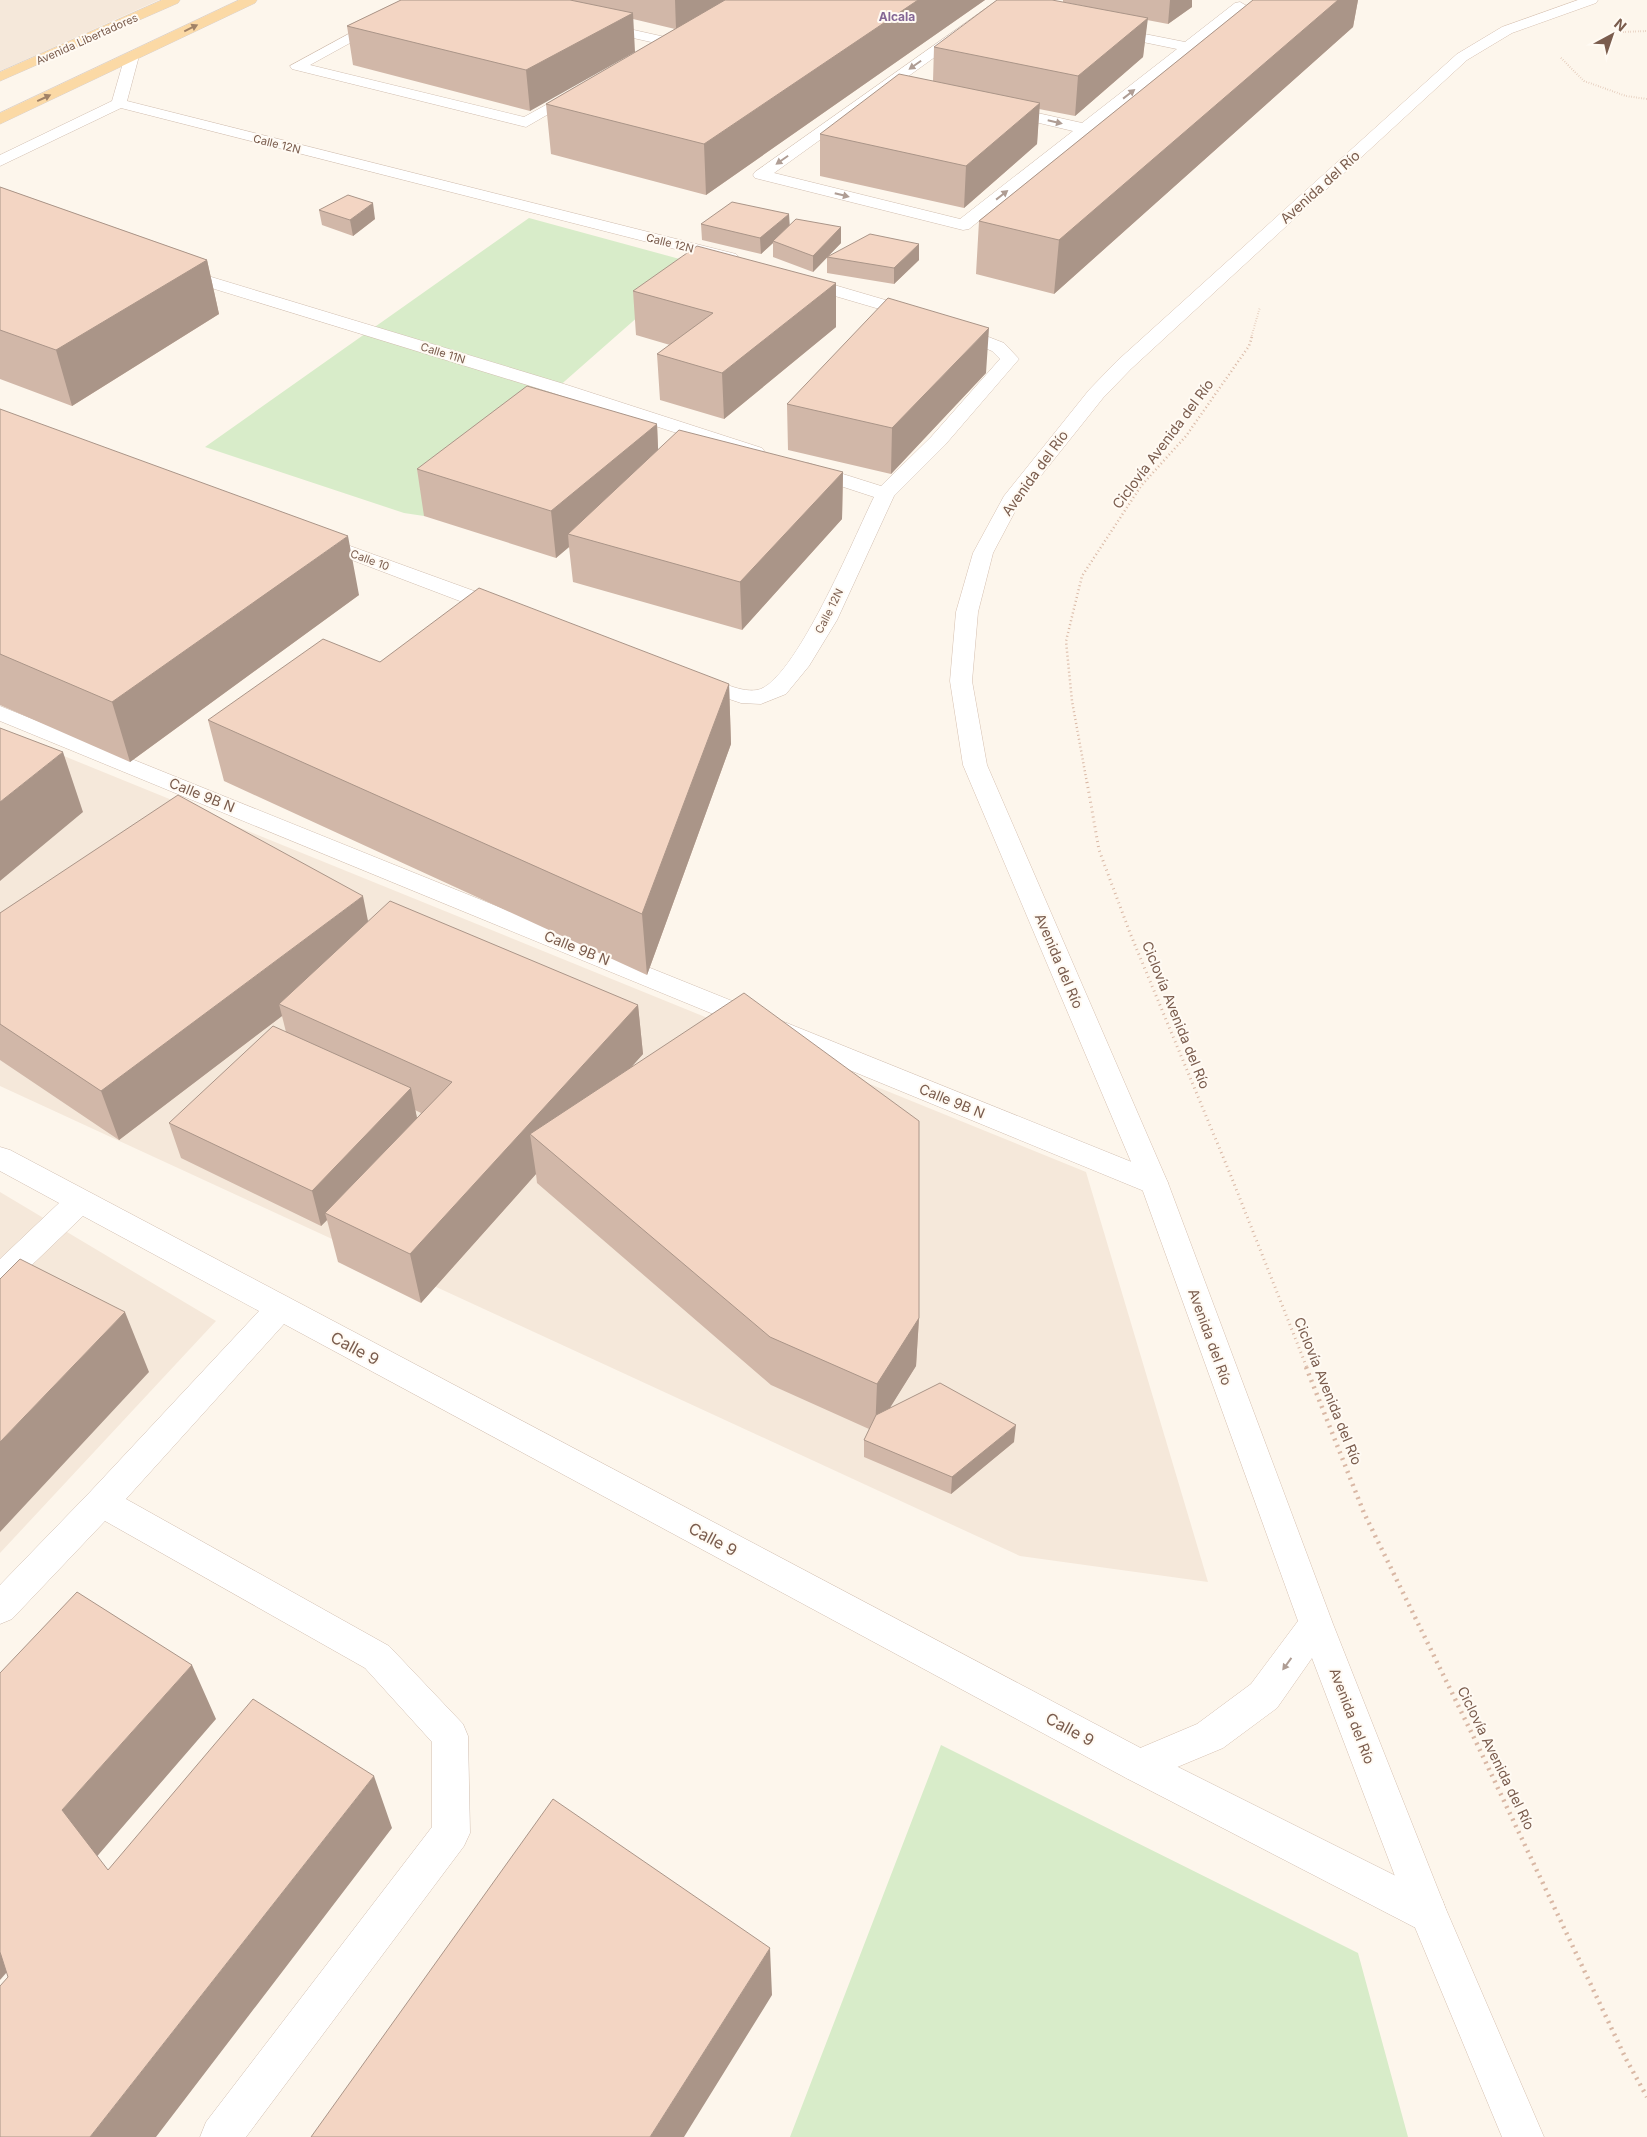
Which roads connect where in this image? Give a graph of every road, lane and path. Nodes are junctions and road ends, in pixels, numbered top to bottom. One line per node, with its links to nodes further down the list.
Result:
1 (173, 0): 15 (main road, Avenida Libertadores)
2 (250, 0): 13 (main road, one-way to 2)
3 (421, 0): 16 (street)
4 (1591, 0): 37 (street, Avenida del Río)
5 (1007, 6): 17 (street, one-way to 17)
6 (1240, 6): 11 (street)
7 (582, 23): 10 (street)
8 (1093, 27): 11 (street)
9 (685, 32): 10 (street)
10 (669, 42): 12 (street)
11 (1188, 47): 23 (street, one-way to 11)
12 (652, 51)
13 (132, 56): 20 (street); 22 (main road, one-way to 13)
14 (1559, 56): 19 (path)
15 (0, 78)
16 (594, 84)
17 (888, 84): 18 (street); 23 (street, one-way to 23)
18 (907, 88)
19 (1647, 99)
20 (119, 103): 24 (street); 25 (street, Calle 12N)
21 (992, 108): 23 (street, one-way to 23)
22 (0, 119)
23 (1086, 128)
24 (0, 161)
25 (744, 263)
26 (162, 267): 29 (street, Calle 11N)
27 (781, 274): 31 (street, Calle 12N)
28 (1261, 303): 46 (path, Ciclovía Avenida del Río)
29 (772, 458)
30 (791, 464): 31 (street)
31 (885, 494): 34 (street, Calle 12N)
32 (302, 534): 33 (street, Calle 10)
33 (525, 617)
34 (675, 672)
35 (0, 713): 37 (street, Calle 9B N)
36 (0, 1158): 38 (street, Calle 9)
37 (1154, 1184): 43 (street, Avenida del Río)
38 (80, 1200): 39 (street); 40 (street, Calle 9)
39 (0, 1277)
40 (280, 1308): 41 (street); 44 (street, Calle 9)
41 (102, 1502): 42 (street); 47 (street)
42 (0, 1608)
43 (1316, 1624): 44 (street, one-way to 44); 45 (street, Avenida del Río)
44 (1139, 1766): 45 (street, Calle 9)
45 (1428, 1913): 48 (street, Avenida del Río)
46 (1647, 2097)
47 (221, 2137)
48 (1523, 2137)

